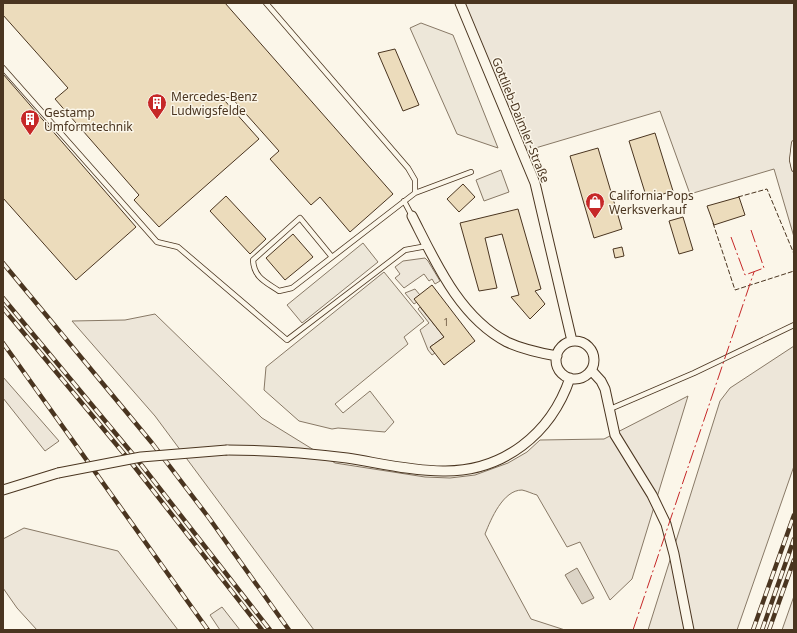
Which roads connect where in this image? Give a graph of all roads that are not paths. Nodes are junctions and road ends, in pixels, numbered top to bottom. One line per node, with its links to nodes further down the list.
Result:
1 (266, 3): 7 (lane)
2 (460, 3): 13 (street, Gottlieb-Daimler-Straße)
3 (3, 68): 10 (lane)
4 (794, 143): 5 (lane)
5 (794, 169)
6 (471, 172): 7 (lane)
7 (415, 192): 8 (lane)
8 (404, 201): 9 (lane); 11 (lane)
9 (412, 216): 10 (street)
10 (427, 246): 14 (street)
11 (332, 256): 11 (lane)
12 (794, 325): 17 (lane)
13 (572, 341): 14 (street); 15 (street)
14 (557, 356): 16 (street)
15 (591, 370): 16 (street); 17 (street)
16 (570, 378): 18 (street, bridge)
17 (610, 409): 19 (street)
18 (3, 490)
19 (689, 630)

